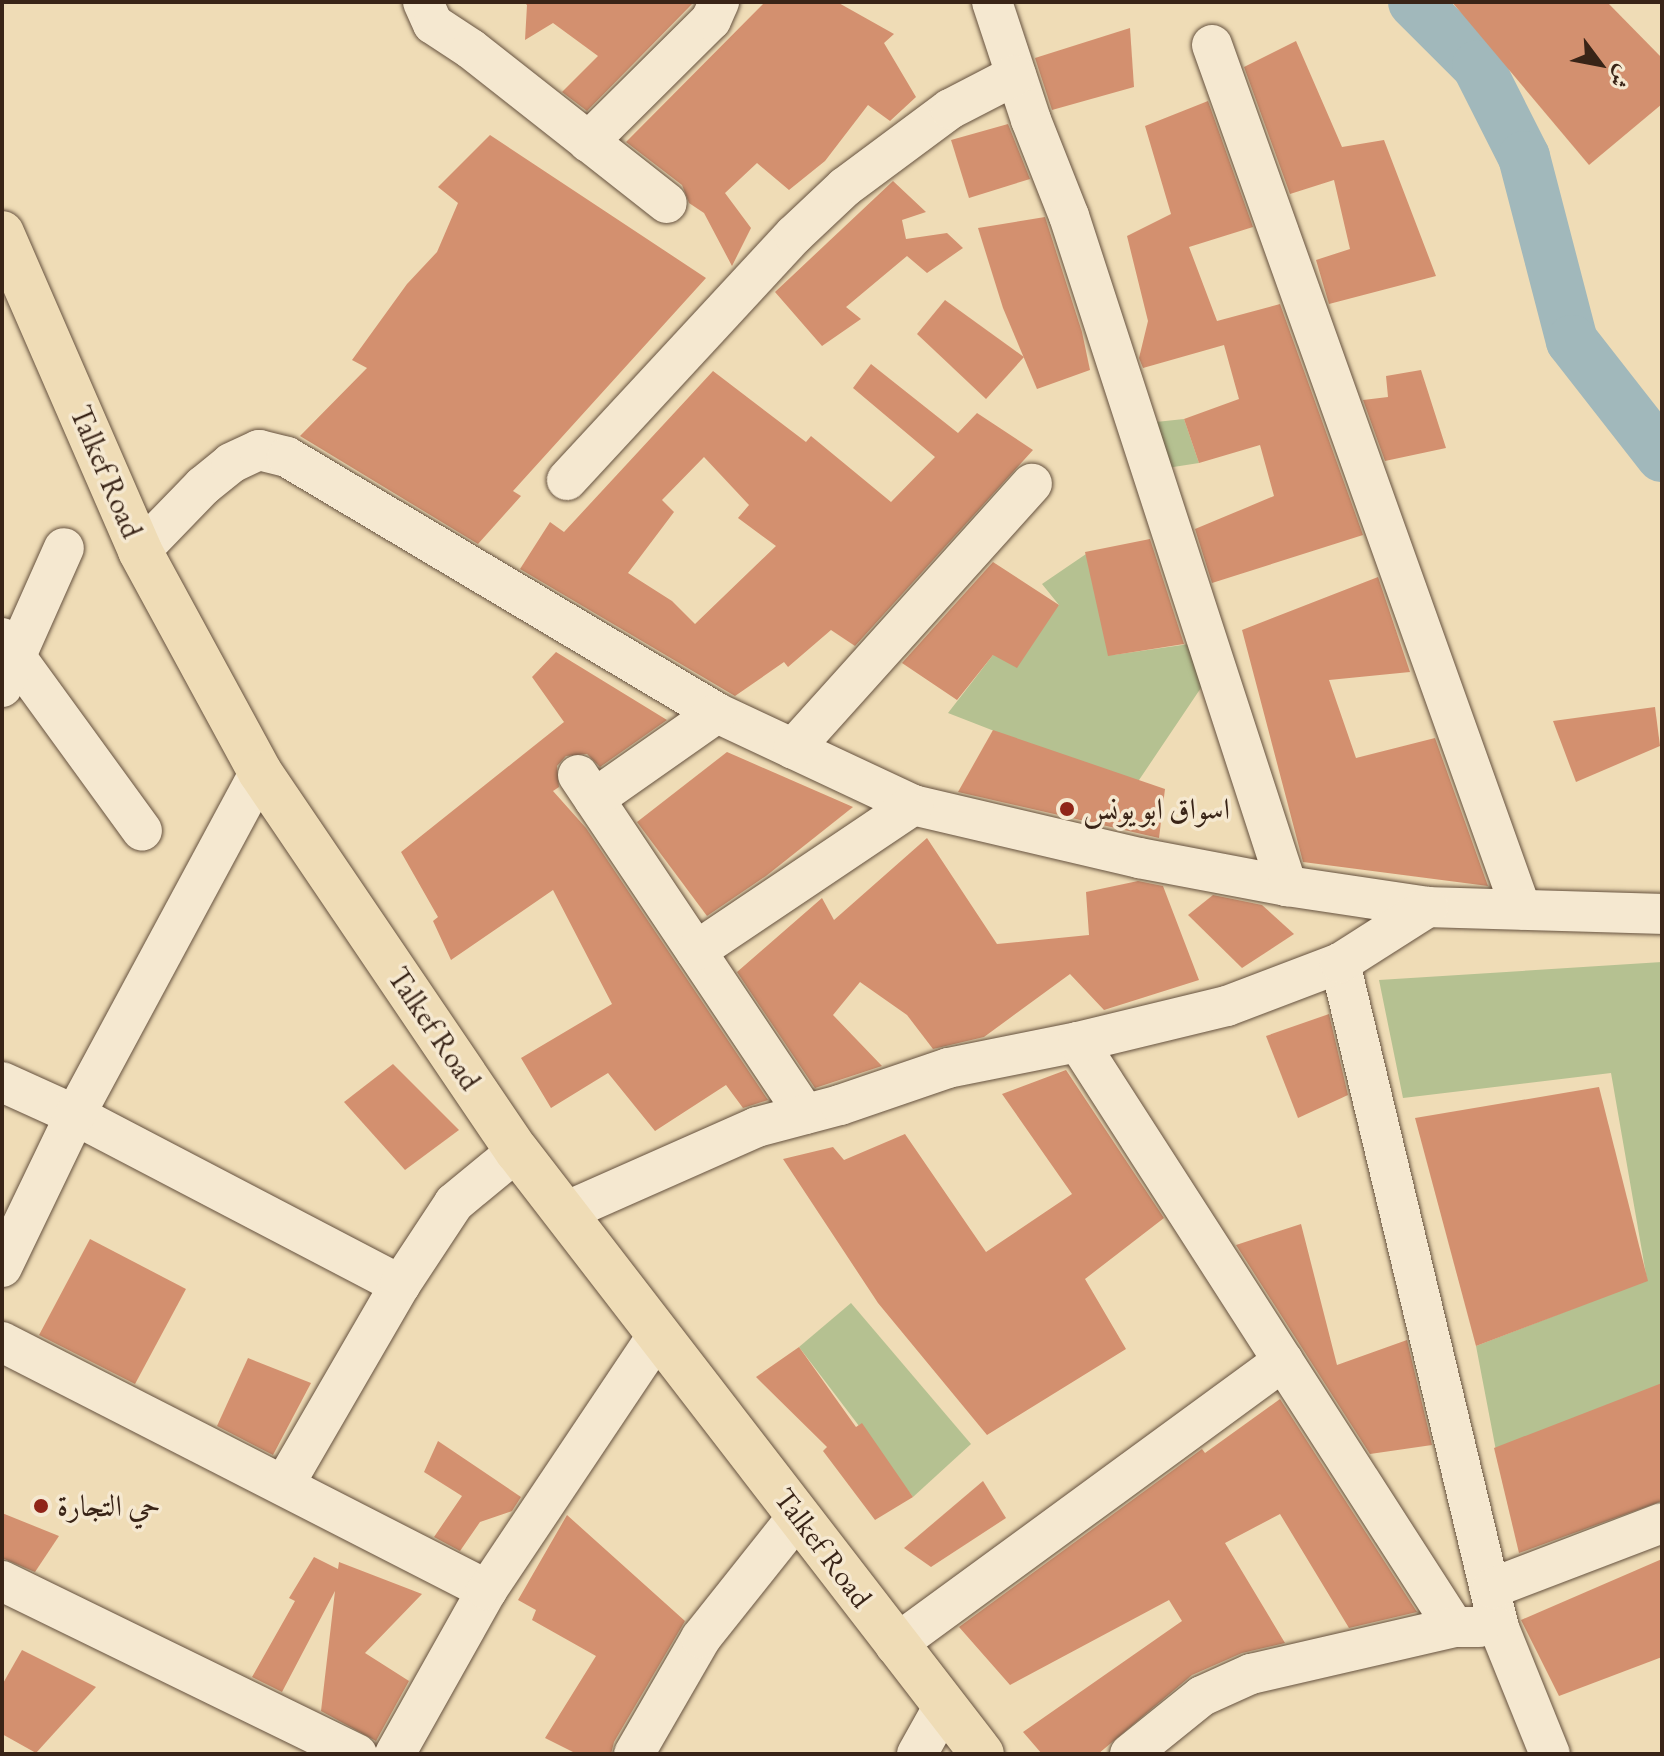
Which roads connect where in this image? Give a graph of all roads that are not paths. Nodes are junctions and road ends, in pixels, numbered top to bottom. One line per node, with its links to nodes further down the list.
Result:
1 (423, 2): 6 (street)
2 (719, 2): 6 (street)
3 (992, 2): 5 (street)
4 (1212, 45): 21 (street)
5 (1016, 75): 9 (street); 19 (street)
6 (588, 142): 7 (street)
7 (667, 203)
8 (2, 233): 12 (main road, Talkef Road)
9 (567, 480)
10 (1032, 484): 15 (street)
11 (64, 548): 13 (street)
12 (140, 551): 14 (street); 16 (main road, Talkef Road)
13 (7, 660): 18 (street)
14 (717, 713): 15 (street); 23 (street)
15 (793, 749): 17 (street)
16 (260, 772): 28 (street); 29 (main road, Talkef Road)
17 (913, 805): 19 (street); 23 (street)
18 (142, 831)
19 (1287, 886): 20 (street)
20 (1428, 907): 21 (street); 24 (street)
21 (1521, 909): 22 (street)
22 (1662, 914)
23 (696, 951): 27 (street)
24 (1340, 963): 25 (street); 40 (street)
25 (1078, 1042): 27 (street); 35 (street)
26 (2, 1082): 28 (street)
27 (805, 1114): 30 (street)
28 (75, 1115): 31 (street); 32 (street)
29 (517, 1151): 30 (main road, Talkef Road); 32 (street)
30 (565, 1212): 33 (main road, Talkef Road)
31 (2, 1267)
32 (400, 1285): 36 (street)
33 (657, 1336): 37 (main road, Talkef Road); 41 (street)
34 (2, 1342): 36 (street)
35 (1283, 1361): 42 (street); 44 (street)
36 (284, 1485): 41 (street)
37 (799, 1515): 44 (main road, Talkef Road); 48 (street)
38 (1662, 1523): 40 (street)
39 (2, 1581): 46 (street)
40 (1492, 1588): 43 (street)
41 (487, 1590): 47 (street)
42 (1454, 1627): 43 (street); 51 (street)
43 (1499, 1628): 52 (street)
44 (895, 1645): 45 (main road, Talkef Road)
45 (945, 1704): 49 (street); 50 (main road, Talkef Road)
46 (357, 1754)
47 (395, 1754)
48 (634, 1754)
49 (917, 1754)
50 (982, 1754)
51 (1130, 1754)
52 (1550, 1754)

